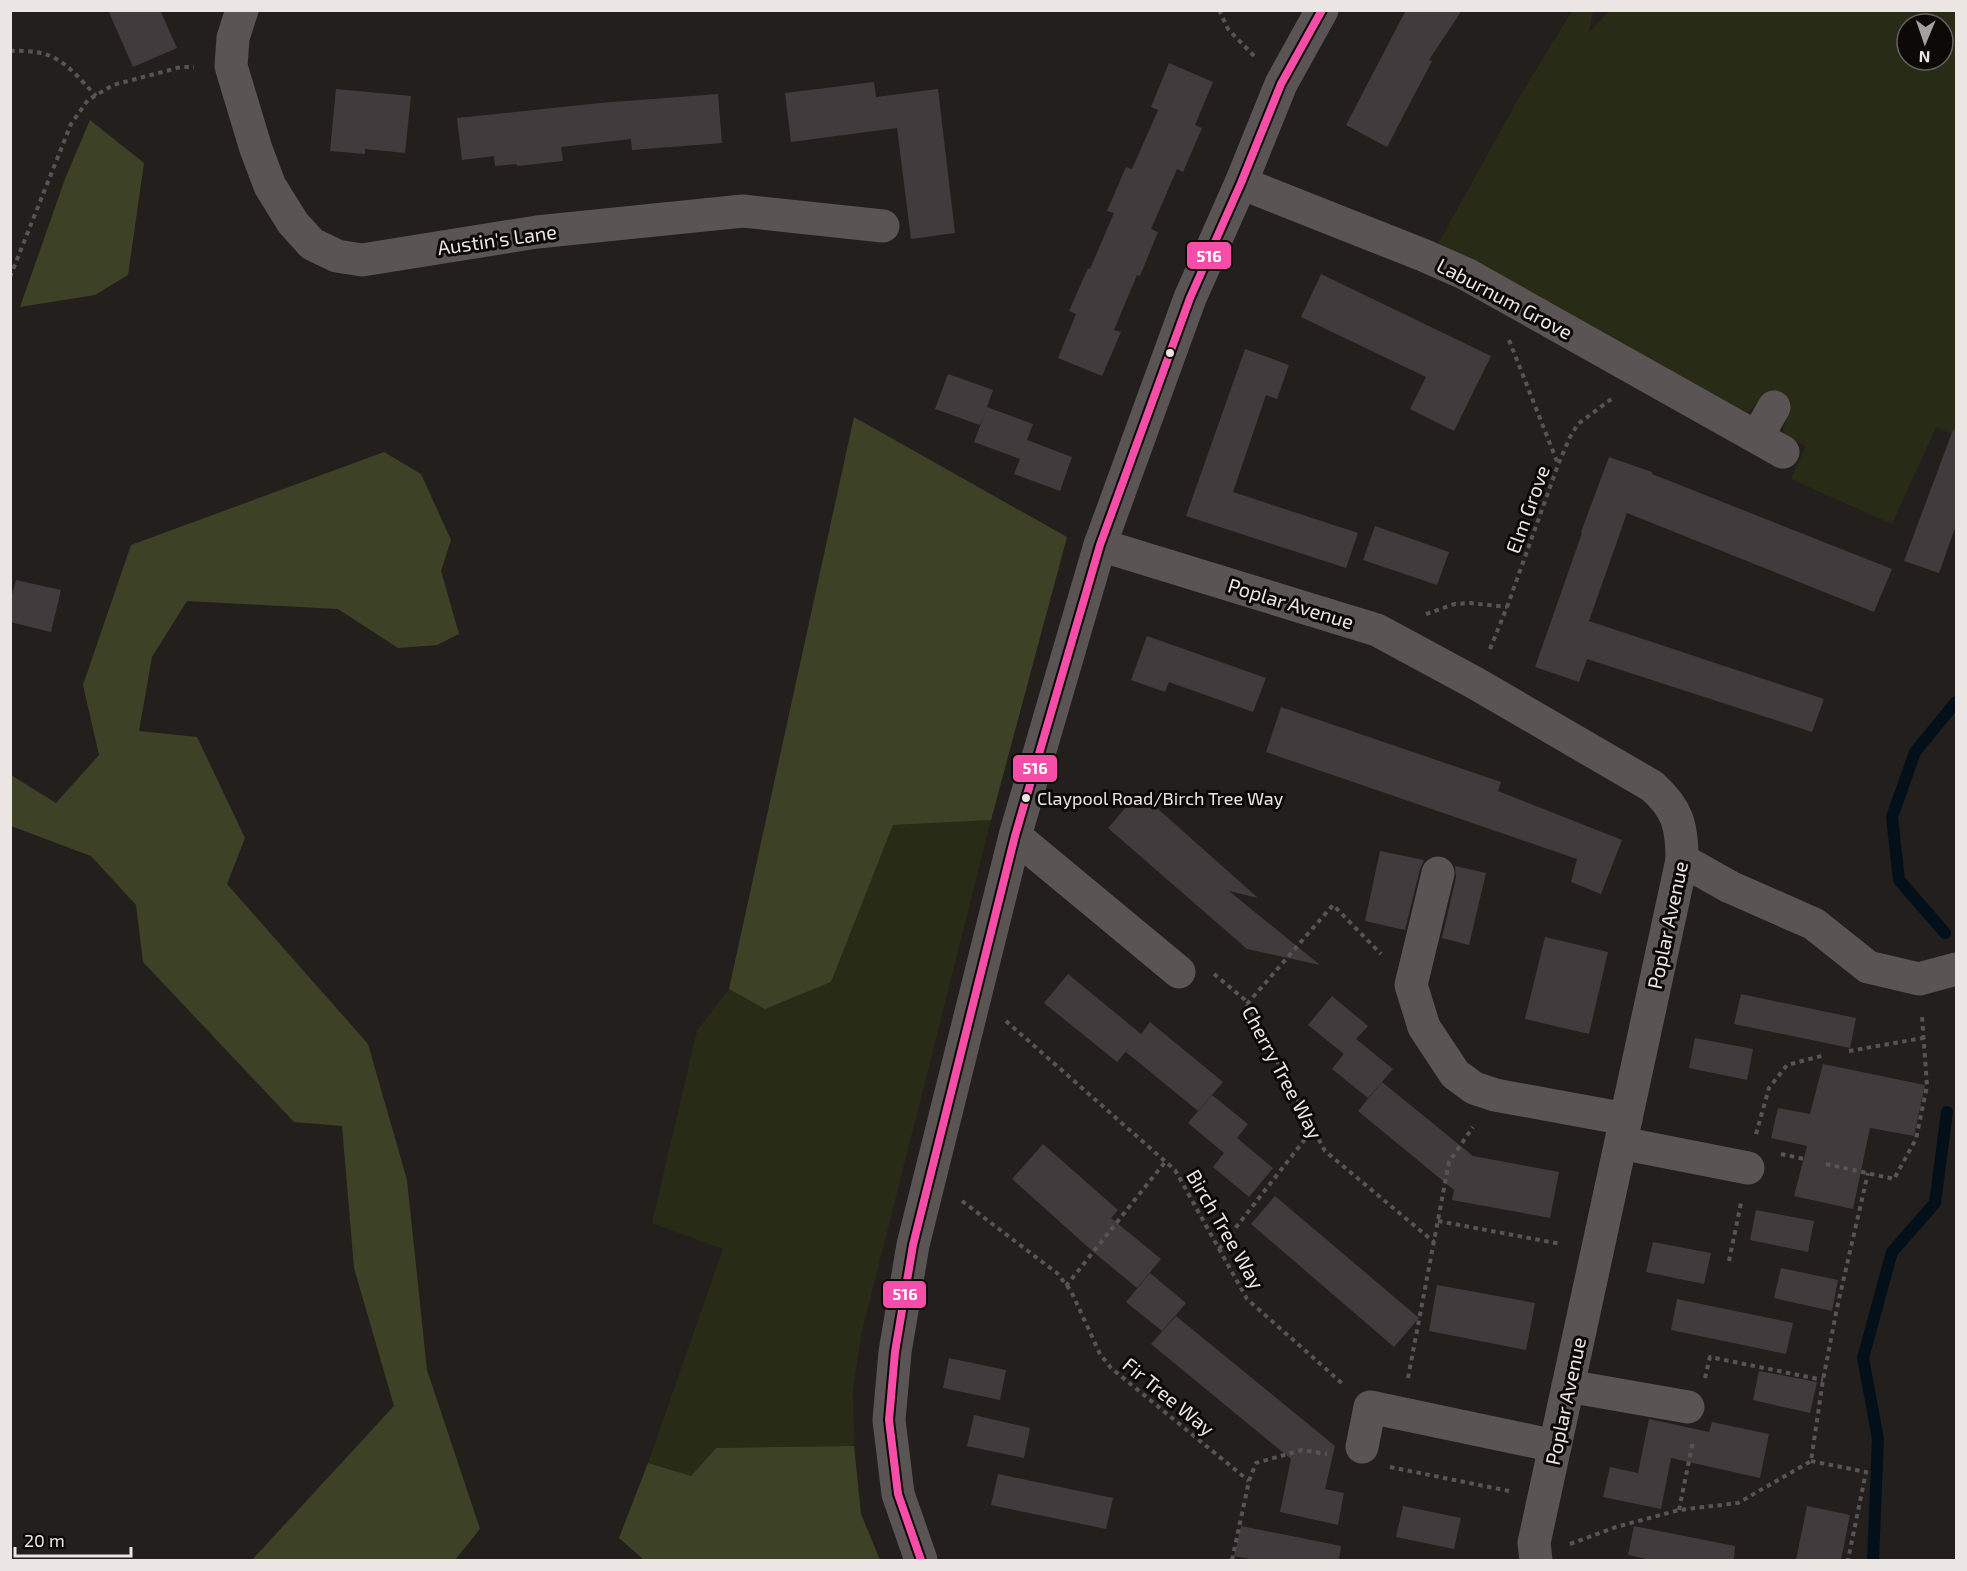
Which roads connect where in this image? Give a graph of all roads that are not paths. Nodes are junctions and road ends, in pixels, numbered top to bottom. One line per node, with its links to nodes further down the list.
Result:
1 (242, 10): 4 (street, Austin's Lane)
2 (1322, 10): 3 (street)
3 (1241, 183): 5 (street, Laburnum Grove); 6 (street)
4 (883, 226)
5 (1774, 406)
6 (1100, 545): 7 (street); 8 (street, Poplar Avenue)
7 (1015, 836): 11 (street); 19 (street)
8 (1682, 860): 10 (street); 12 (street, Poplar Avenue)
9 (1438, 873): 12 (street)
10 (1956, 969)
11 (1179, 972)
12 (1624, 1131): 13 (street); 14 (street, Poplar Avenue)
13 (1748, 1168)
14 (1568, 1386): 15 (street); 16 (street, Poplar Avenue)
15 (1688, 1407)
16 (1555, 1446): 17 (street); 18 (street, Poplar Avenue)
17 (1362, 1447)
18 (1536, 1559)
19 (921, 1560)

